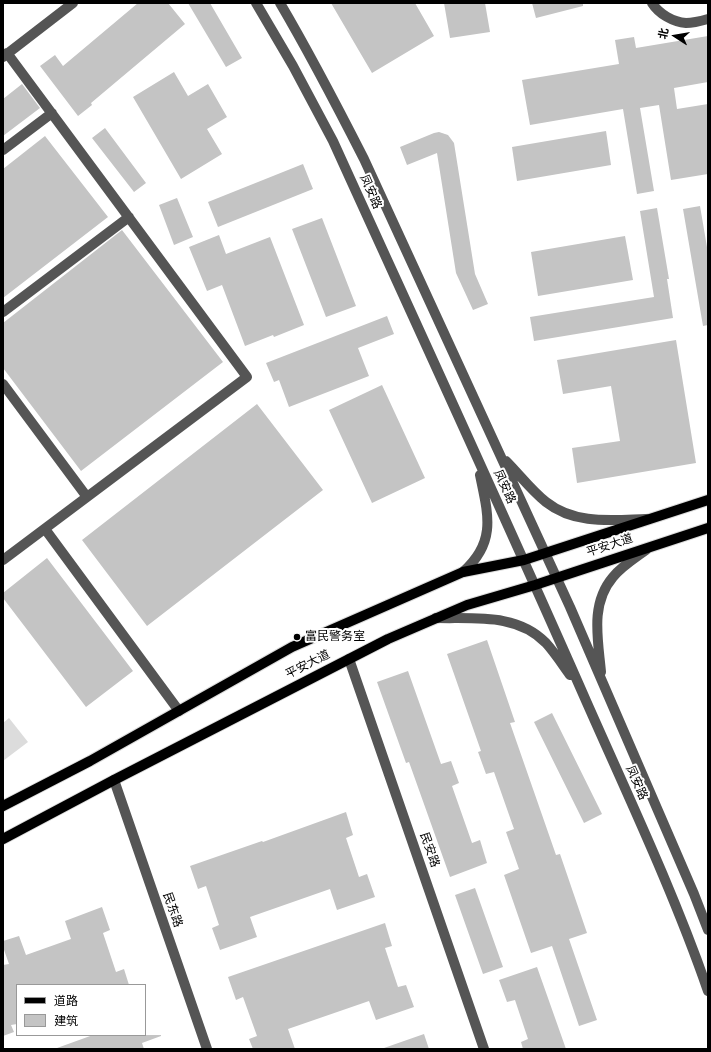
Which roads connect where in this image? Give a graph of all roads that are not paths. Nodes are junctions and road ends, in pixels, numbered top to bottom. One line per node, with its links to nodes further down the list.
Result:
1 (73, 3): 8 (street)
2 (280, 3): 14 (street, 凤安路)
3 (652, 3): 6 (street)
4 (660, 3): 6 (street)
5 (256, 5): 15 (street, 凤安路)
6 (663, 14): 7 (street)
7 (708, 19)
8 (5, 55): 9 (street)
9 (52, 113): 10 (street); 11 (street)
10 (3, 150)
11 (129, 217): 12 (street); 16 (street)
12 (3, 312)
13 (3, 384): 16 (street)
14 (500, 454): 18 (street); 22 (street, 凤安路)
15 (477, 459): 24 (street, 凤安路); 25 (street)
16 (87, 497): 20 (street)
17 (708, 500): 18 (main road, 平安大道)
18 (652, 518): 22 (main road, 平安大道)
19 (708, 528): 21 (main road, 平安大道)
20 (45, 529): 23 (street); 32 (street)
21 (649, 547): 26 (main road, 平安大道); 30 (street)
22 (545, 553): 24 (main road, 平安大道); 26 (street, 凤安路)
23 (3, 560)
24 (524, 560): 25 (main road, 平安大道); 27 (street, 凤安路)
25 (463, 572): 32 (main road, 平安大道)
26 (556, 578): 27 (main road, 平安大道); 30 (street, 凤安路)
27 (535, 585): 28 (main road, 平安大道); 31 (street, 凤安路)
28 (436, 618): 29 (main road, 平安大道); 31 (street)
29 (349, 659): 33 (main road, 平安大道); 39 (street, 民安路)
30 (601, 681): 36 (street, 凤安路)
31 (581, 689): 37 (street, 凤安路)
32 (179, 711): 34 (main road, 平安大道)
33 (114, 780): 35 (main road, 平安大道); 38 (street, 民东路)
34 (3, 806)
35 (3, 839)
36 (708, 930)
37 (708, 992)
38 (207, 1049)
39 (484, 1049)

